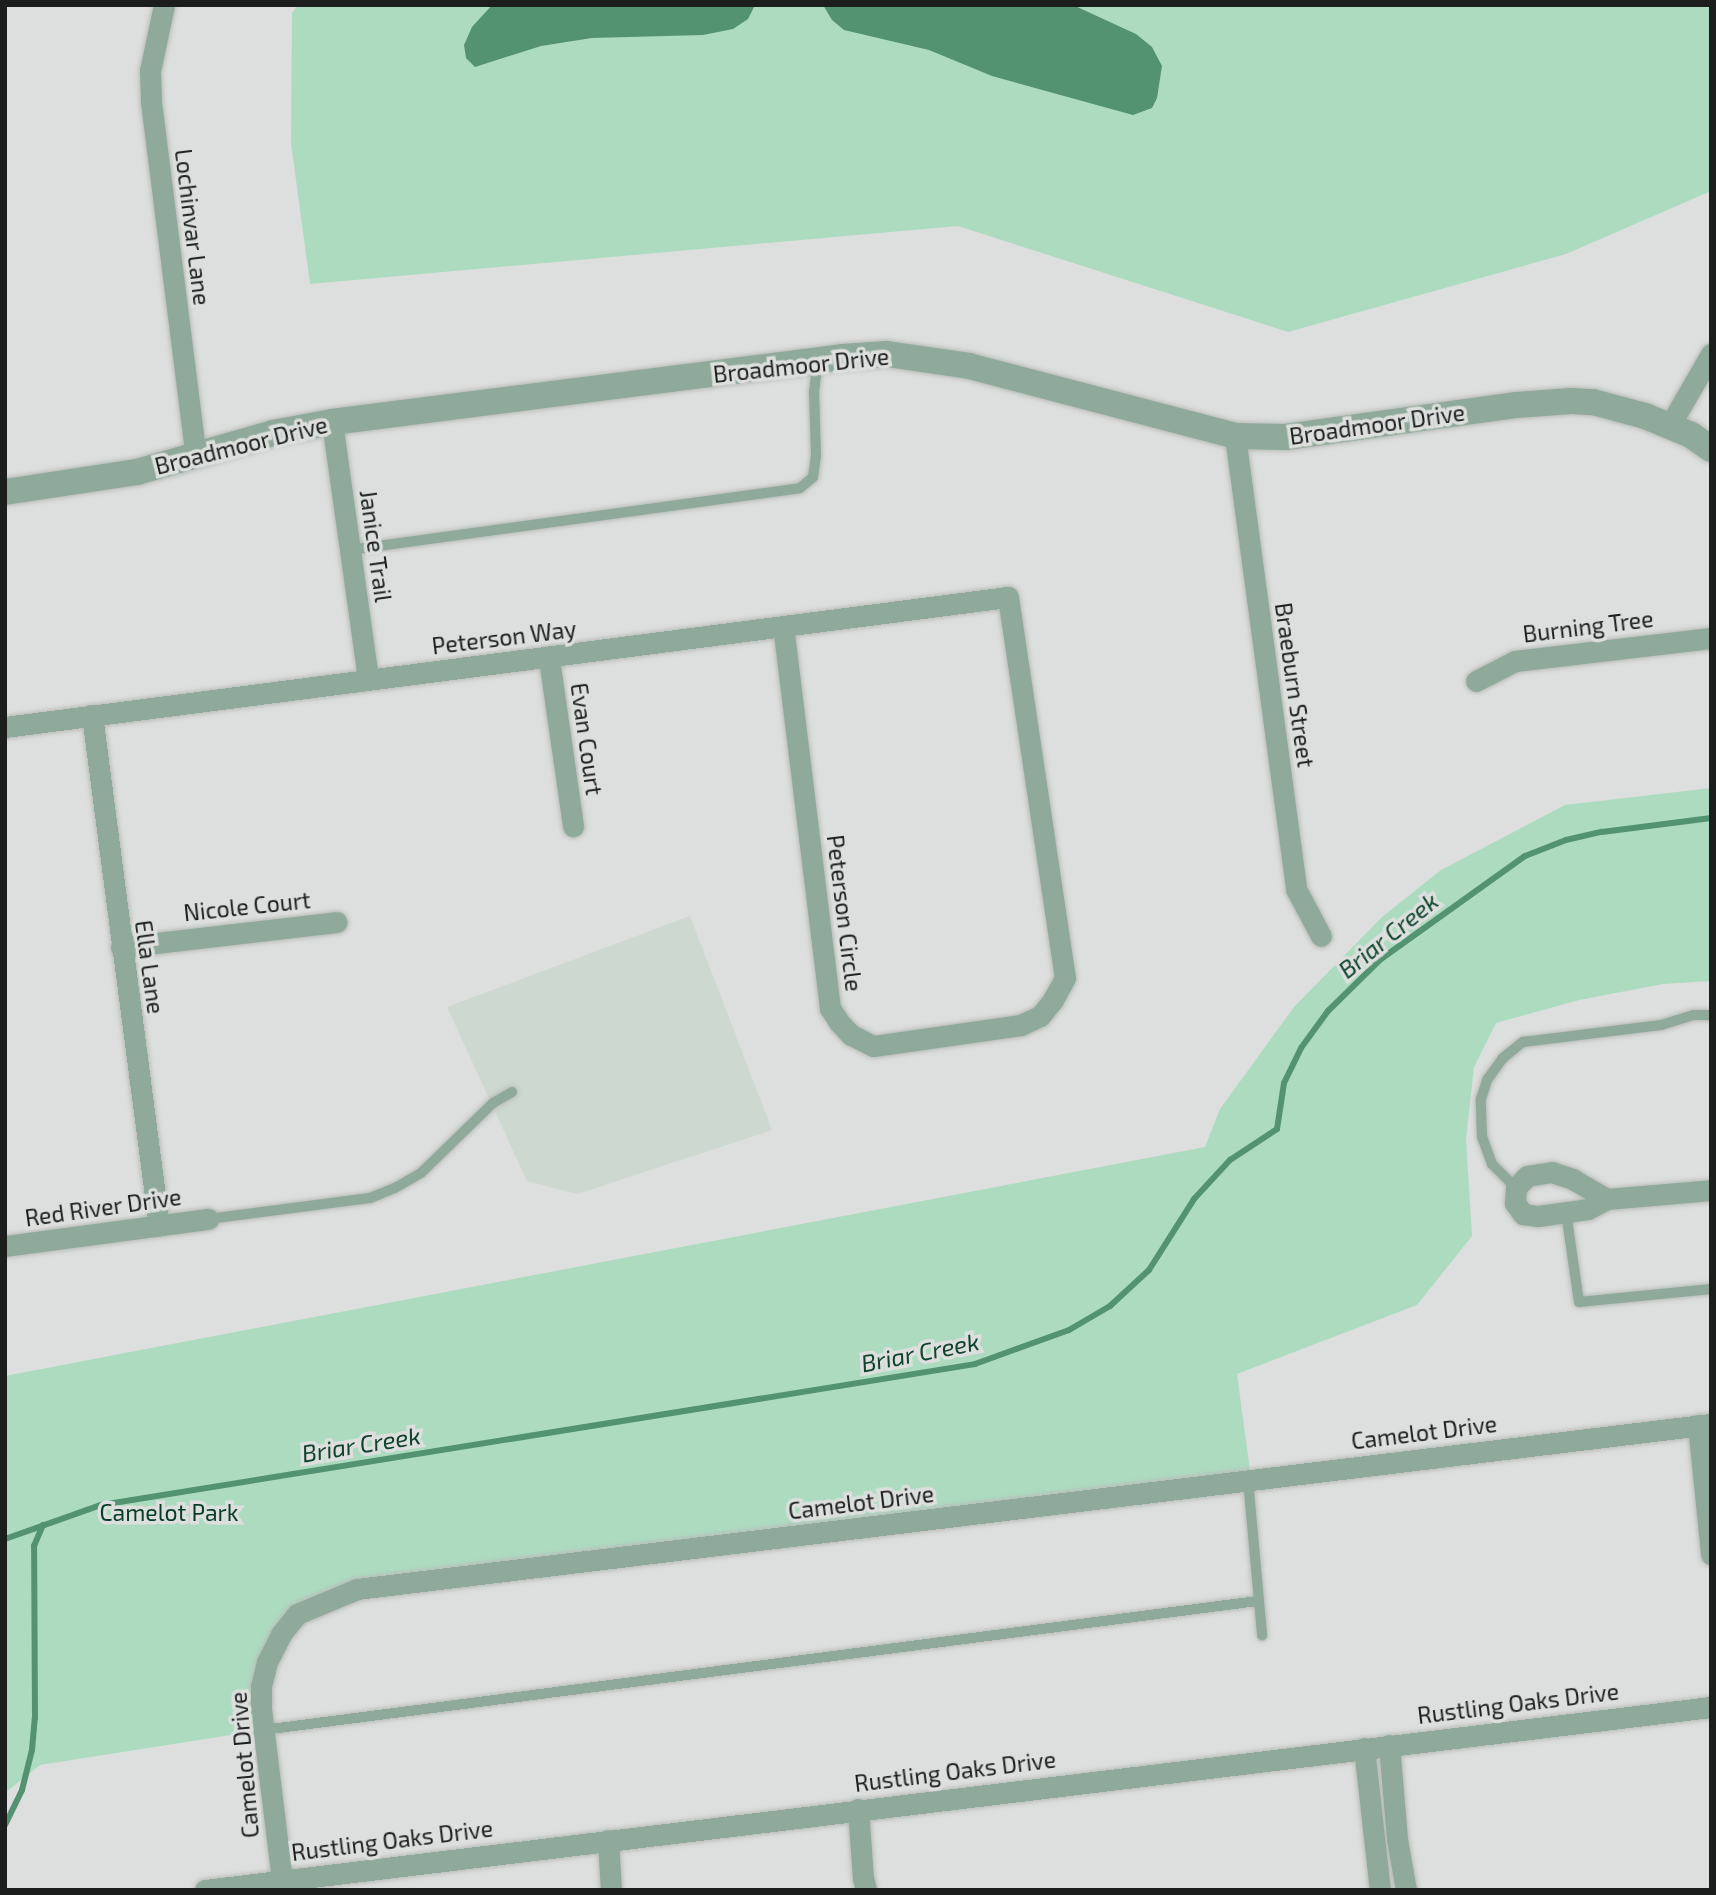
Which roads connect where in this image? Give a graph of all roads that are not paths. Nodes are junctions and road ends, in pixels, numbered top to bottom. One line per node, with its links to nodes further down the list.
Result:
1 (164, 5): 8 (street, Lochinvar Lane)
2 (1711, 354): 5 (street)
3 (818, 360): 4 (street, Broadmoor Drive); 6 (street, Broadmoor Drive); 10 (lane)
4 (332, 422): 8 (street, Broadmoor Drive); 10 (street, Janice Trail)
5 (1670, 425): 6 (street, Broadmoor Drive); 7 (street, Broadmoor Drive)
6 (1235, 436): 21 (street, Braeburn Street)
7 (1711, 449)
8 (196, 456): 9 (street, Broadmoor Drive)
9 (5, 492)
10 (349, 550): 15 (street, Janice Trail)
11 (1008, 597): 12 (street, Peterson Way); 12 (street, Peterson Circle)
12 (783, 627): 14 (street, Peterson Way)
13 (1711, 638): 16 (street, Burning Tree)
14 (549, 659): 15 (street, Peterson Way); 19 (street, Evan Court)
15 (368, 679): 17 (street, Peterson Way)
16 (1476, 681)
17 (92, 715): 18 (street, Peterson Way); 22 (street, Ella Lane)
18 (5, 727)
19 (573, 827)
20 (337, 922): 22 (street, Nicole Court)
21 (1321, 936)
22 (121, 947): 30 (street, Ella Lane)
23 (1711, 1014): 25 (lane)
24 (512, 1091): 29 (lane)
25 (1516, 1188): 27 (street); 28 (street)
26 (1711, 1190): 27 (street)
27 (1607, 1199): 28 (street)
28 (1566, 1212): 32 (lane)
29 (208, 1219): 30 (street, Red River Drive)
30 (159, 1226): 31 (street, Red River Drive)
31 (5, 1246)
32 (1711, 1289)
33 (1705, 1424): 34 (street, Camelot Drive); 35 (street)
34 (1248, 1480): 36 (lane); 39 (street, Camelot Drive)
35 (1711, 1554)
36 (1258, 1601): 37 (lane); 39 (lane)
37 (1262, 1635)
38 (1711, 1707): 40 (street, Rustling Oaks Drive)
39 (263, 1730): 44 (street, Camelot Drive)
40 (1389, 1745): 41 (street, Rustling Oaks Drive); 49 (street)
41 (1364, 1748): 42 (street, Rustling Oaks Drive); 48 (street)
42 (858, 1809): 43 (street, Rustling Oaks Drive); 47 (street)
43 (608, 1839): 44 (street, Rustling Oaks Drive); 46 (street)
44 (282, 1880): 45 (street, Rustling Oaks Drive)
45 (205, 1890)
46 (611, 1890)
47 (866, 1890)
48 (1380, 1890)
49 (1406, 1890)

